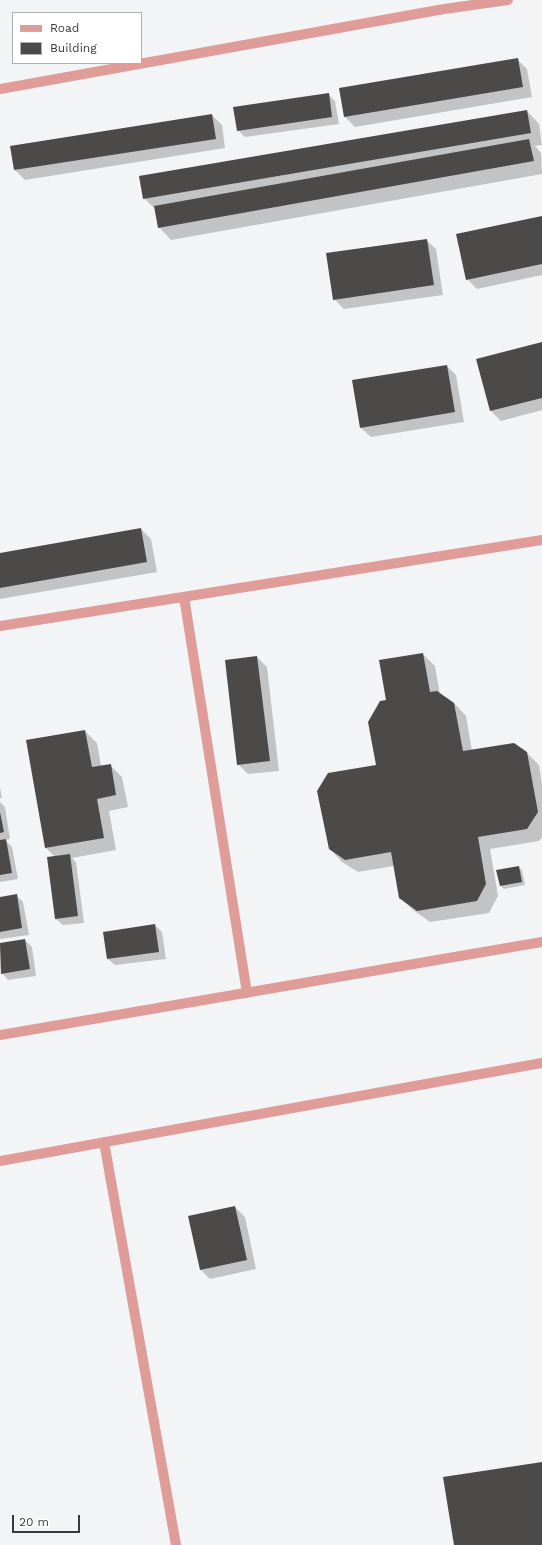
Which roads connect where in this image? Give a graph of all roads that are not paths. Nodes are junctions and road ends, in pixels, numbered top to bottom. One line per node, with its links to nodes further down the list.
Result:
1 (508, 0): 2 (street)
2 (142, 63)
3 (139, 64): 4 (street)
4 (0, 89)
5 (542, 540): 6 (street)
6 (184, 597): 7 (street); 9 (street)
7 (0, 626)
8 (542, 942): 9 (street)
9 (247, 993): 10 (street)
10 (0, 1035)
11 (542, 1063): 12 (street)
12 (104, 1142): 13 (street); 14 (street)
13 (0, 1161)
14 (176, 1545)

